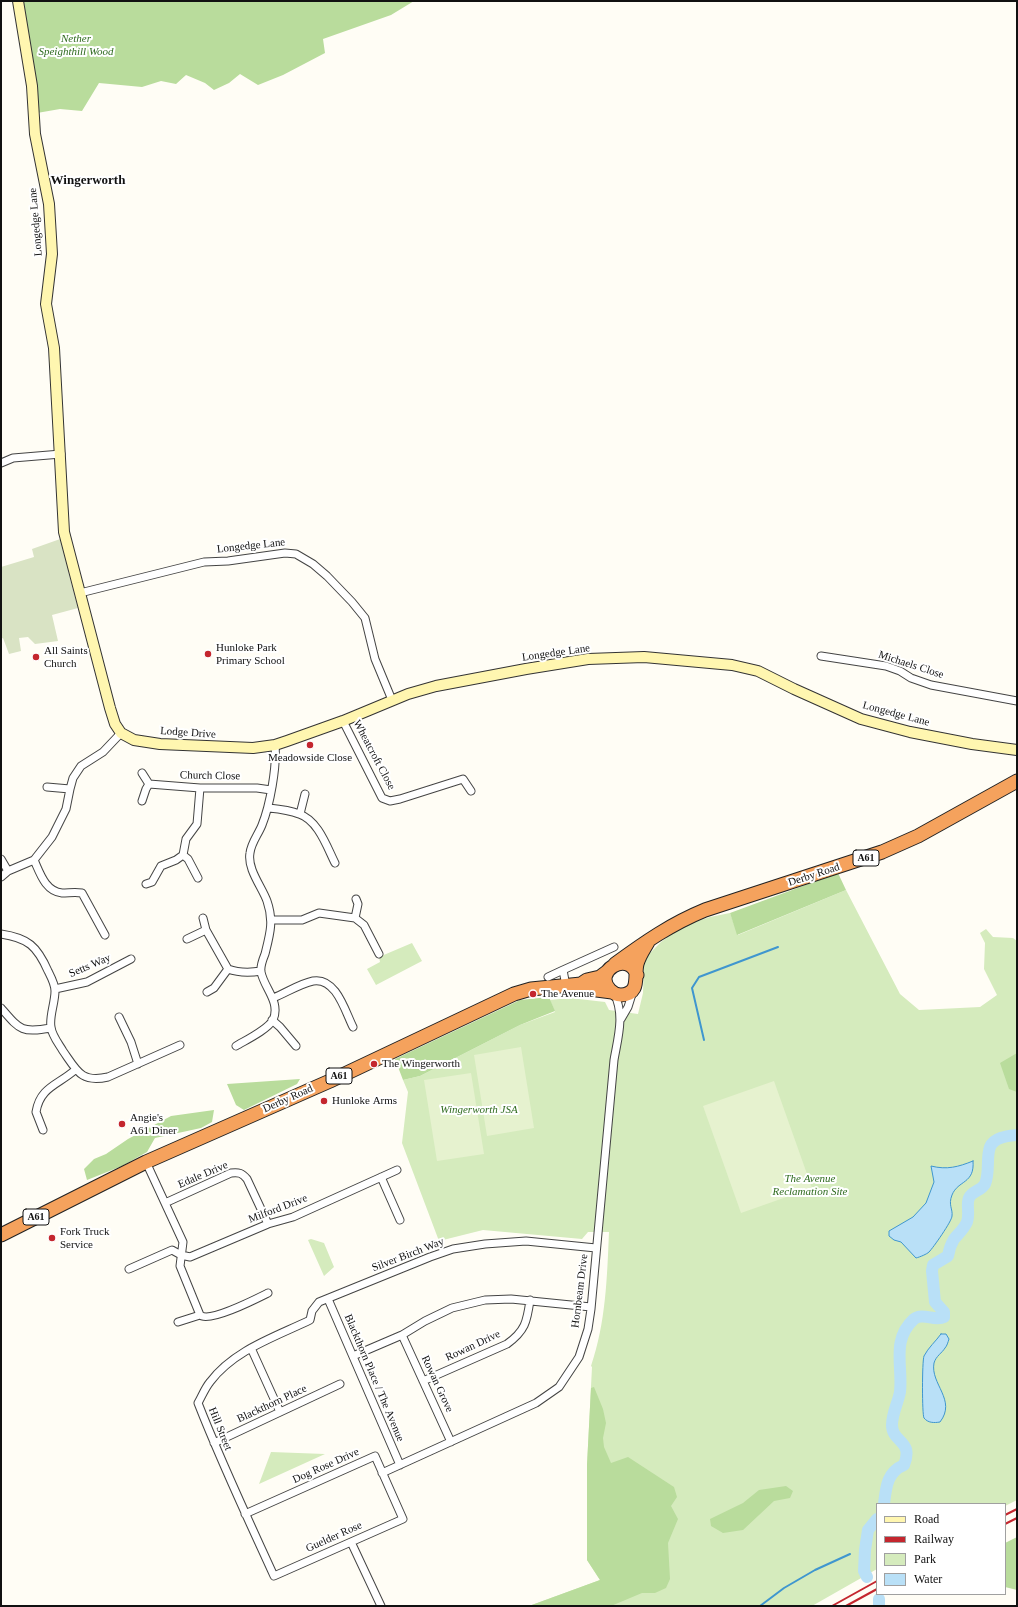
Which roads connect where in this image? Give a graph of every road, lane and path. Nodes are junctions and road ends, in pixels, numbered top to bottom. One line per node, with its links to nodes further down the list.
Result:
1 (18, 1): 2 (street, Longedge Lane)
2 (61, 454): 3 (street); 4 (street, Longedge Lane)
3 (1, 463)
4 (80, 593): 6 (street, Longedge Lane); 9 (street)
5 (821, 656): 7 (street, Michaels Close)
6 (392, 700): 8 (street, Lodge Drive); 11 (street, Longedge Lane)
7 (1017, 701)
8 (343, 721): 10 (street, Lodge Drive); 19 (street, Wheatcroft Close)
9 (121, 733): 10 (street, Lodge Drive); 17 (street)
10 (275, 745): 18 (street)
11 (1017, 750)
12 (142, 773): 14 (street)
13 (1017, 781): 40 (highway, Derby Road / A61)
14 (149, 784): 16 (street, Church Close); 21 (street)
15 (47, 787): 17 (street)
16 (200, 788): 18 (street, Church Close); 24 (street)
17 (70, 789): 26 (street)
18 (271, 790): 22 (street)
19 (471, 791)
20 (305, 794): 23 (street)
21 (142, 801)
22 (268, 808): 23 (street); 35 (street)
23 (300, 814): 27 (street)
24 (183, 855): 30 (street); 31 (street)
25 (1, 859): 28 (street)
26 (34, 860): 28 (street); 38 (street)
27 (336, 863)
28 (8, 871): 29 (street)
29 (1, 877)
30 (198, 878)
31 (146, 884)
32 (356, 899): 34 (street)
33 (203, 918): 36 (street)
34 (355, 918): 35 (street); 42 (street)
35 (272, 920): 47 (street)
36 (206, 930): 39 (street); 45 (street)
37 (1, 934): 52 (street)
38 (104, 935)
39 (187, 939)
40 (650, 939): 44 (highway, Derby Road / A61); 49 (highway, Derby Road / A61)
41 (614, 947): 46 (street)
42 (379, 954)
43 (131, 959): 52 (street, Setts Way)
44 (611, 967): 49 (highway); 50 (highway, Derby Road / A61); 54 (highway)
45 (228, 969): 47 (street); 53 (street)
46 (563, 970): 48 (street); 51 (street)
47 (261, 971): 55 (street)
48 (548, 976)
49 (636, 981): 54 (highway); 58 (street, Hornbeam Drive)
50 (581, 984): 51 (highway, Derby Road / A61); 54 (highway, Derby Road / A61)
51 (566, 986): 68 (highway, Derby Road / A61)
52 (55, 989): 61 (street)
53 (207, 992)
54 (613, 992): 58 (street, Hornbeam Drive)
55 (273, 998): 59 (street); 60 (street)
56 (1, 1008): 61 (street)
57 (119, 1017): 65 (street)
58 (621, 1019): 75 (street, Hornbeam Drive)
59 (272, 1020): 63 (street); 64 (street)
60 (353, 1027)
61 (50, 1028): 66 (street)
62 (180, 1045): 65 (street)
63 (236, 1046)
64 (296, 1046)
65 (138, 1064): 66 (street)
66 (75, 1070): 67 (street)
67 (43, 1130)
68 (146, 1162): 71 (street); 74 (highway, Derby Road / A61)
69 (397, 1170): 70 (street, Milford Drive)
70 (382, 1177): 72 (street); 73 (street, Milford Drive)
71 (165, 1203): 73 (street, Edale Drive); 76 (street)
72 (400, 1220)
73 (268, 1224): 76 (street, Milford Drive)
74 (1, 1235)
75 (596, 1248): 78 (street, Silver Birch Way); 82 (street, Hornbeam Drive)
76 (181, 1255): 77 (street, Milford Drive); 83 (street)
77 (129, 1269)
78 (348, 1291): 80 (street, Hill Street)
79 (268, 1293): 83 (street)
80 (328, 1299): 86 (street, Hill Street); 87 (street, Blackthorn Place / The Avenue)
81 (530, 1300): 82 (street); 85 (street); 88 (street, Rowan Drive)
82 (591, 1307): 91 (street, Hornbeam Drive)
83 (200, 1315): 84 (street)
84 (178, 1322)
85 (402, 1335): 87 (street); 88 (street, Rowan Grove)
86 (251, 1348): 90 (street); 92 (street, Hill Street)
87 (353, 1356): 93 (street, Blackthorn Place / The Avenue)
88 (424, 1381): 91 (street, Rowan Grove)
89 (340, 1384): 90 (street, Blackthorn Place)
90 (280, 1412): 92 (street, Blackthorn Place)
91 (451, 1442): 93 (street, Hornbeam Drive)
92 (214, 1443): 95 (street, Hill Street)
93 (400, 1465): 94 (street, Hornbeam Drive)
94 (382, 1473): 95 (street, Dog Rose Drive); 96 (street, Dog Rose Drive)
95 (245, 1514): 98 (street, Hill Street)
96 (403, 1519): 97 (street, Guelder Rose)
97 (351, 1542): 98 (street, Guelder Rose); 99 (street)
98 (274, 1576)
99 (381, 1606)

